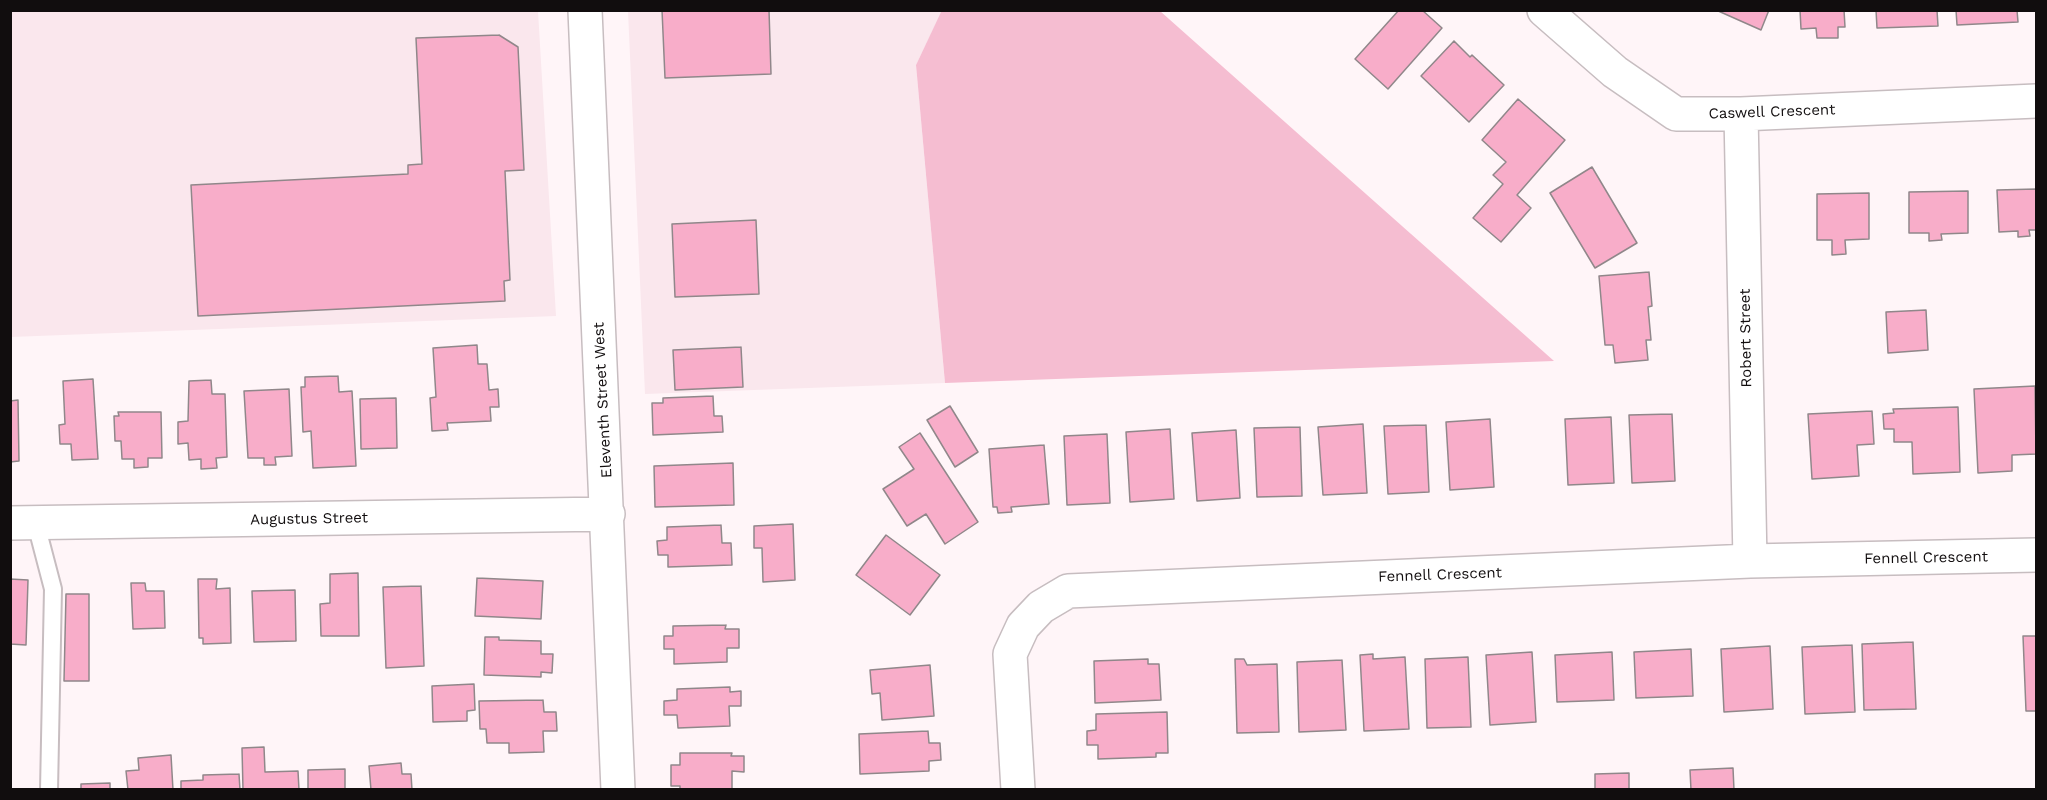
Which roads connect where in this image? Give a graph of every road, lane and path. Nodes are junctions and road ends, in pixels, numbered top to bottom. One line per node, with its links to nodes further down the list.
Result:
1 (585, 10): 5 (street, Eleventh Street West)
2 (1544, 10): 4 (street, Caswell Crescent)
3 (2037, 101): 4 (street, Caswell Crescent)
4 (1741, 114): 8 (street, Robert Street)
5 (608, 514): 6 (street, Augustus Street); 10 (street, Eleventh Street West)
6 (23, 524): 9 (lane)
7 (2037, 555): 8 (street, Fennell Crescent)
8 (1750, 561): 11 (street, Fennell Crescent)
9 (49, 789)
10 (618, 789)
11 (1018, 789)

